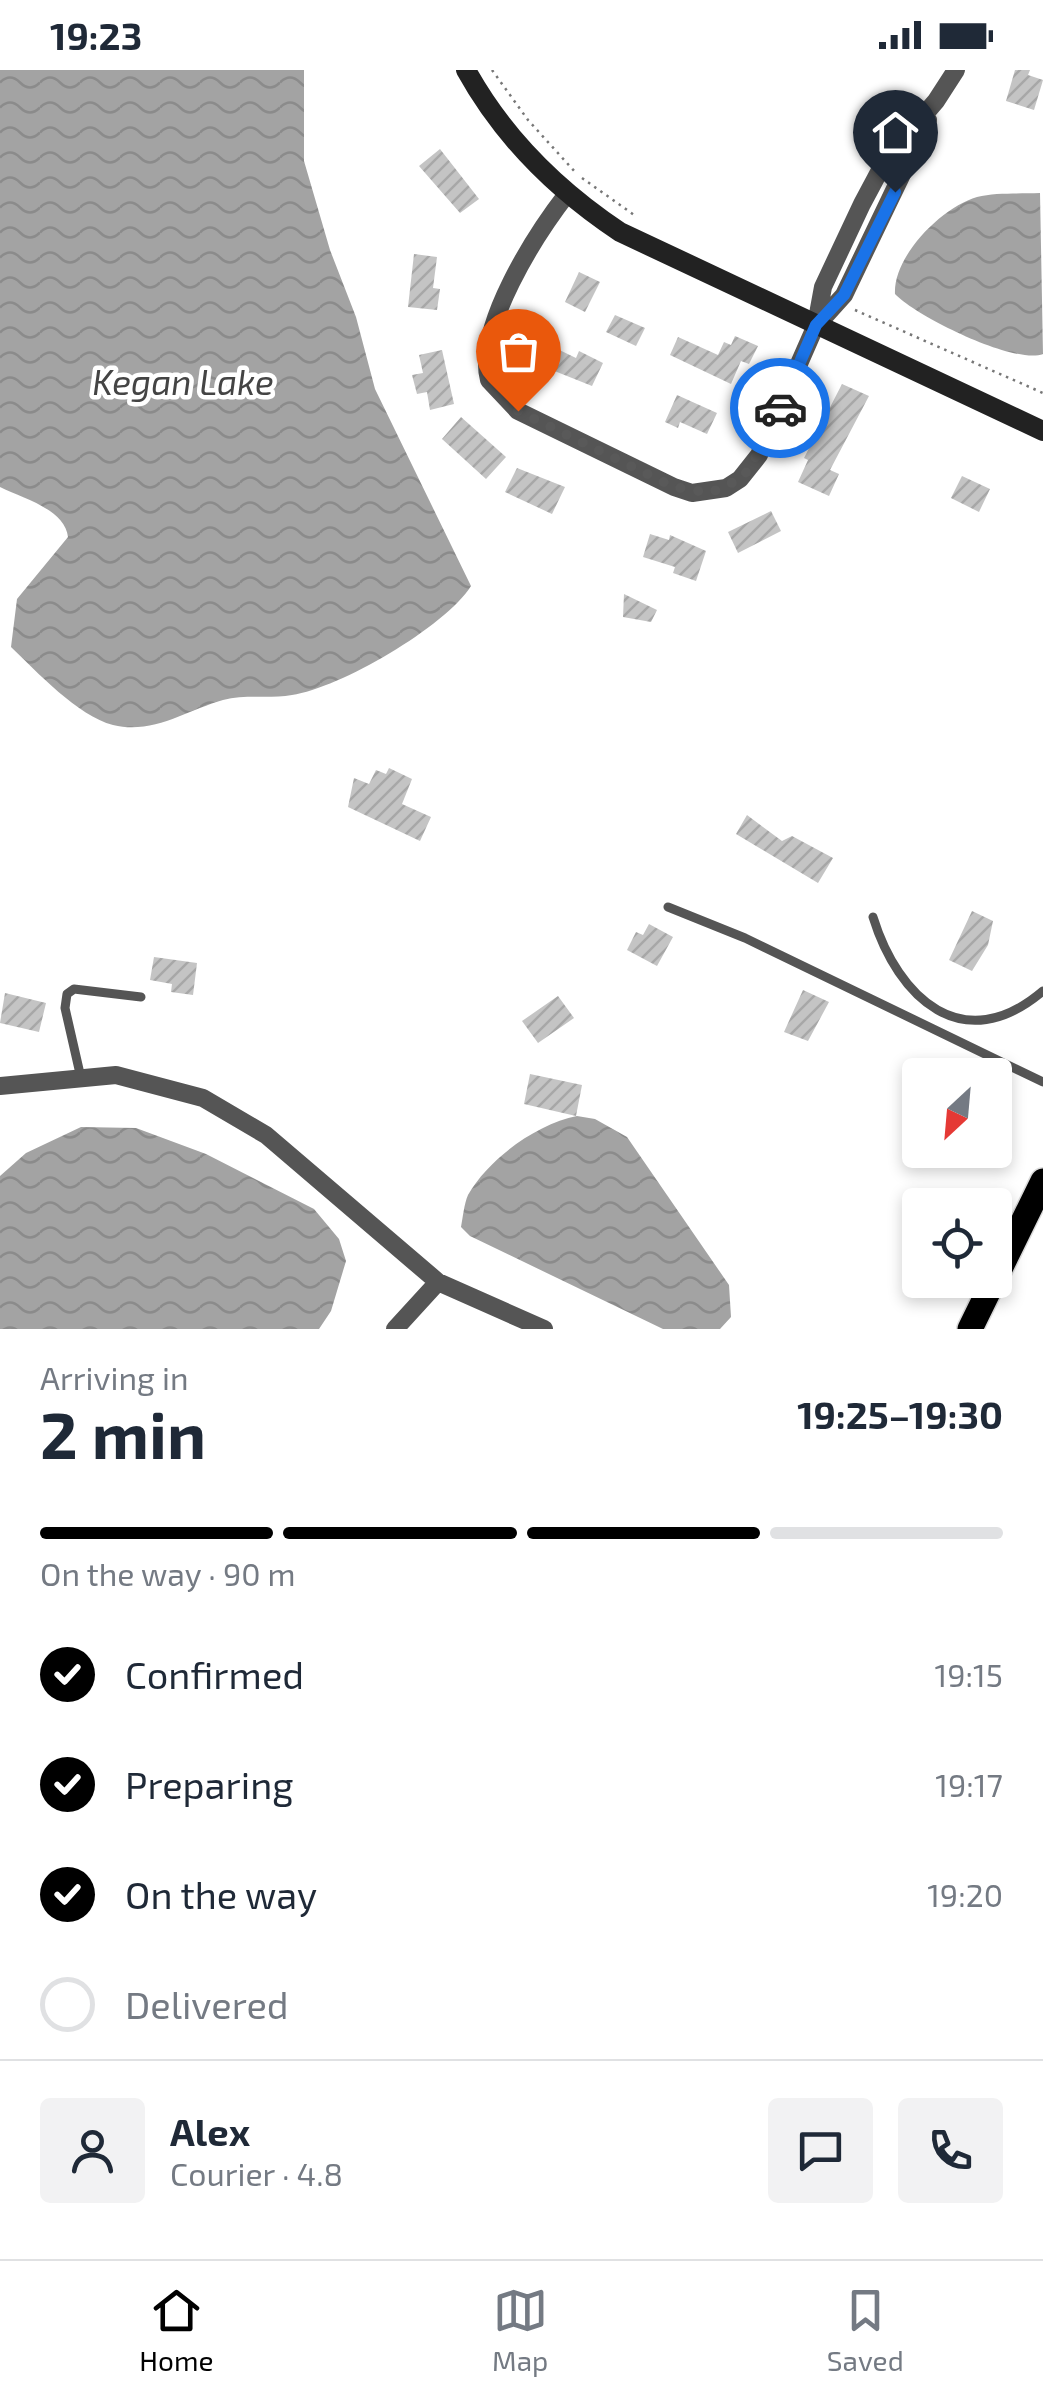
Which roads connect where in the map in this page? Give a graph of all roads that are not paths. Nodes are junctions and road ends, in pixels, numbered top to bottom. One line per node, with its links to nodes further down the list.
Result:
1 (466, 70): 4 (street)
2 (956, 70): 3 (street)
3 (936, 101): 5 (street); 5 (street)
4 (567, 194): 5 (street); 5 (street)
5 (816, 325): 6 (street)
6 (1043, 430)
7 (668, 908): 12 (lane)
8 (874, 916): 9 (lane)
9 (1043, 991)
10 (142, 998): 11 (lane)
11 (81, 1078): 13 (street); 16 (street)
12 (1043, 1082)
13 (0, 1086)
14 (1043, 1181): 15 (main road)
15 (1012, 1244)
16 (438, 1282): 18 (street); 19 (street)
17 (986, 1298): 20 (main road)
18 (395, 1329)
19 (544, 1329)
20 (970, 1329)

